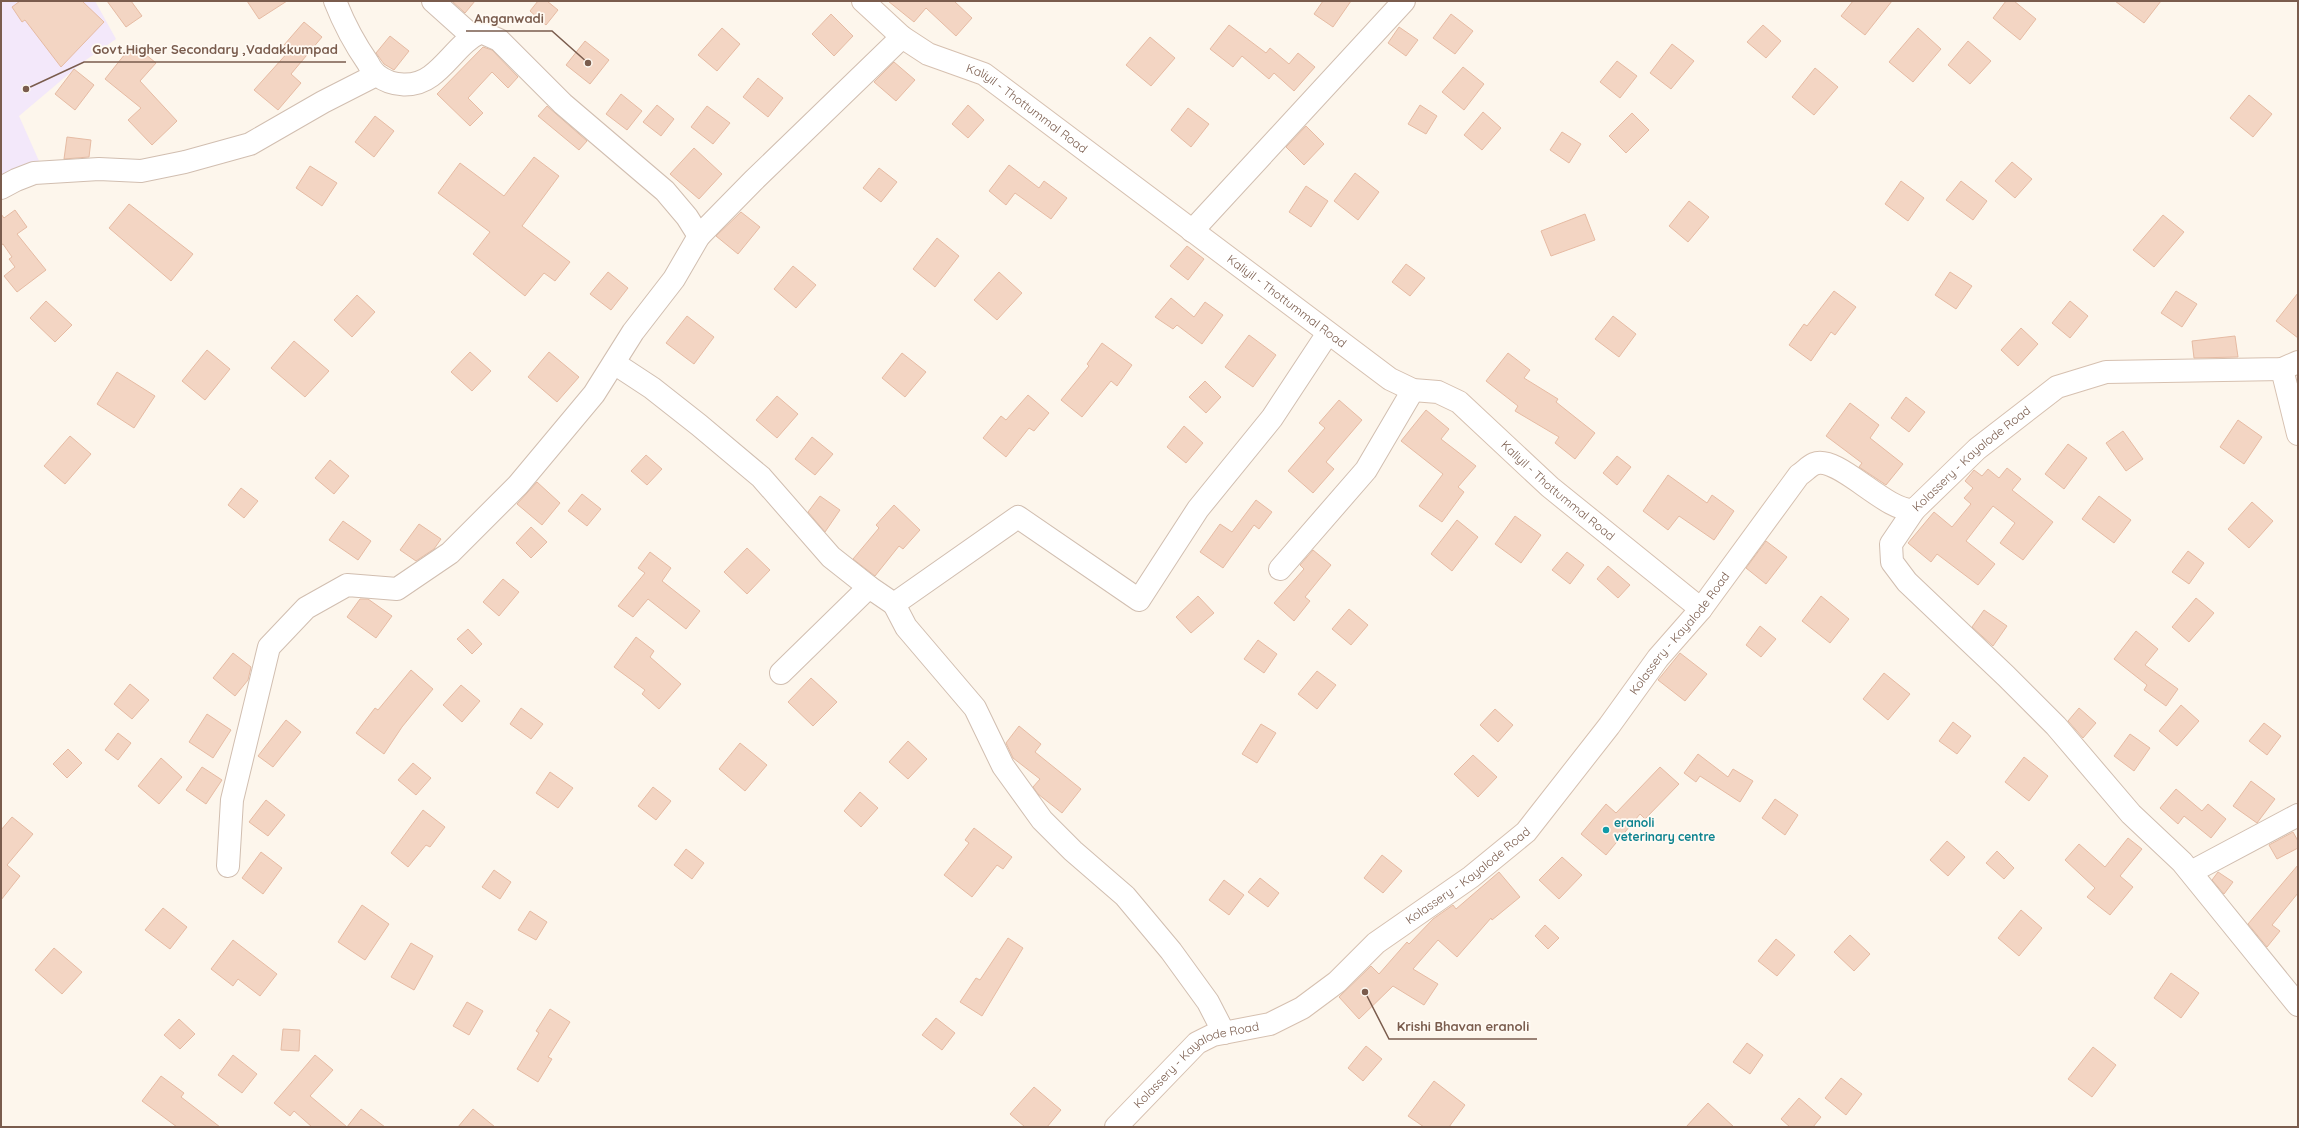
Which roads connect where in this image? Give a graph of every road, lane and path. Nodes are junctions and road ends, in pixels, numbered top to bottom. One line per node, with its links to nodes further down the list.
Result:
1 (335, 1): 7 (street)
2 (433, 1): 5 (street)
3 (863, 1): 6 (street, Kaliyil - Thottummal Road)
4 (1404, 1): 9 (street)
5 (472, 36): 7 (street); 10 (street)
6 (902, 37): 9 (street, Kaliyil - Thottummal Road); 10 (street)
7 (376, 75): 8 (street)
8 (1, 188)
9 (1192, 231): 11 (street, Kaliyil - Thottummal Road)
10 (699, 236): 12 (street)
11 (1328, 333): 14 (street, Kaliyil - Thottummal Road); 19 (street)
12 (614, 363): 18 (street); 23 (street)
13 (2290, 366): 15 (street); 16 (street, Kolassery - Kayalode Road)
14 (1413, 390): 17 (street); 20 (street, Kaliyil - Thottummal Road)
15 (2298, 434)
16 (1914, 510): 20 (street, Kolassery - Kayalode Road); 24 (street)
17 (1280, 569)
18 (869, 587): 19 (street); 21 (street)
19 (894, 604): 26 (street)
20 (1701, 609): 26 (street, Kolassery - Kayalode Road)
21 (781, 673)
22 (2298, 815): 24 (street)
23 (228, 866)
24 (2190, 872): 25 (street)
25 (2298, 1005)
26 (1224, 1033): 27 (street, Kolassery - Kayalode Road)
27 (1116, 1127)

